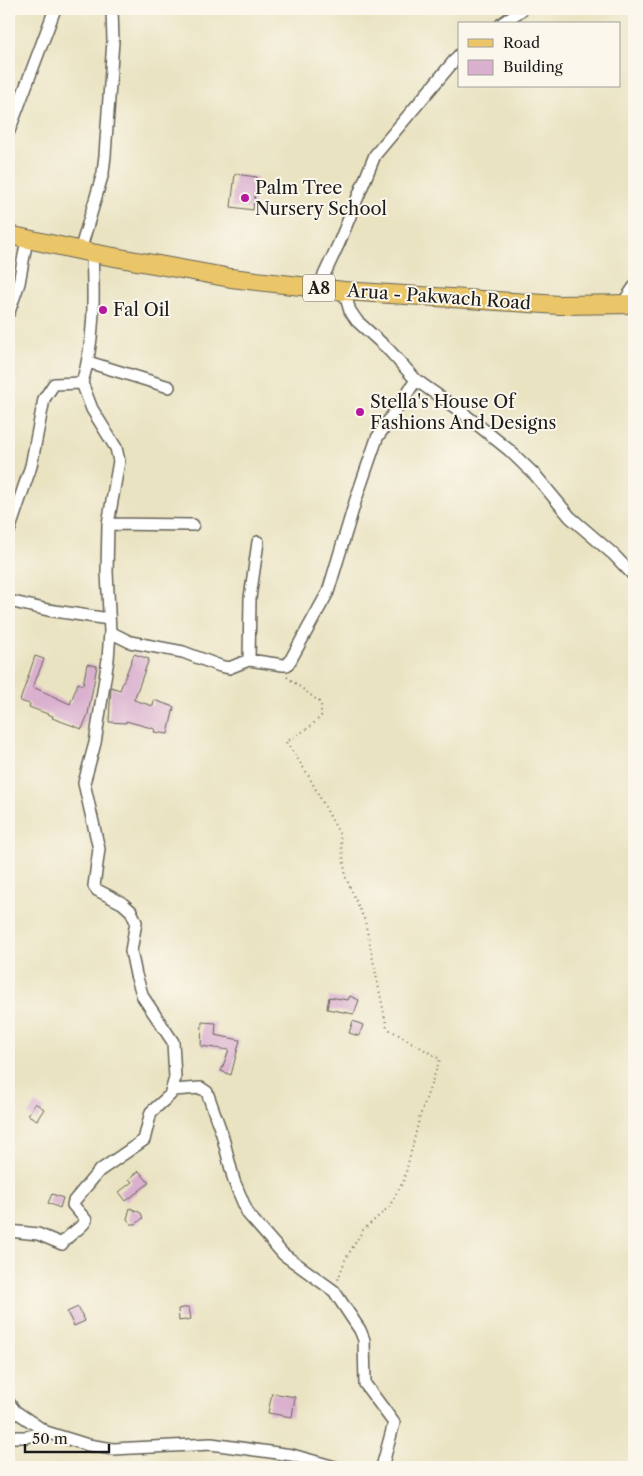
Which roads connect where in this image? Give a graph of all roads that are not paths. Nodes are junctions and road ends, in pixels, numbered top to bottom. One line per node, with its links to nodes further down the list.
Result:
1 (55, 9): 6 (street)
2 (112, 9): 9 (street)
3 (523, 9): 4 (street)
4 (504, 22)
5 (458, 56): 11 (street)
6 (9, 131)
7 (9, 235): 8 (main road, Arua - Pakwach Road / A8)
8 (27, 239): 9 (main road, Arua - Pakwach Road / A8); 14 (street)
9 (86, 252): 11 (main road, Arua - Pakwach Road / A8); 15 (street)
10 (634, 287): 13 (street)
11 (318, 288): 12 (main road, Arua - Pakwach Road / A8)
12 (344, 291): 13 (main road, Arua - Pakwach Road / A8); 16 (street)
13 (629, 303)
14 (9, 312)
15 (88, 362): 17 (street); 18 (street)
16 (416, 380): 23 (street); 27 (street)
17 (82, 383): 19 (street); 21 (street)
18 (169, 387)
19 (108, 524): 20 (street); 25 (street)
20 (193, 525)
21 (9, 531)
22 (258, 542): 27 (street)
23 (634, 576)
24 (9, 600): 25 (street)
25 (109, 619): 26 (street)
26 (110, 632): 27 (street); 28 (street)
27 (249, 660)
28 (173, 1090): 29 (street); 34 (street)
29 (9, 1231)
30 (9, 1403): 31 (street)
31 (46, 1432): 32 (street); 33 (street)
32 (9, 1436)
33 (335, 1467)
34 (382, 1467)

